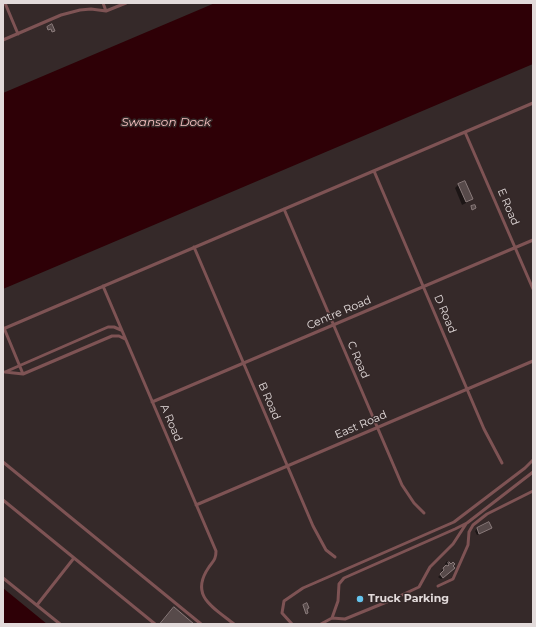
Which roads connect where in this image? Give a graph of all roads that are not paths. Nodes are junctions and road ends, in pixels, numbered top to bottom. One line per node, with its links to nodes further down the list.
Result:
1 (5, 3): 5 (lane)
2 (103, 3): 4 (lane)
3 (126, 3): 4 (lane)
4 (106, 11): 5 (lane)
5 (18, 34): 6 (lane)
6 (3, 40)
7 (533, 103): 8 (lane)
8 (465, 132): 9 (lane); 13 (lane, E Road)
9 (374, 171): 10 (lane); 15 (lane, D Road)
10 (284, 209): 12 (lane); 17 (lane, C Road)
11 (533, 240): 13 (lane, Centre Road)
12 (194, 248): 14 (lane); 22 (lane, B Road)
13 (516, 248): 15 (lane, Centre Road); 16 (lane, E Road)
14 (103, 286): 18 (lane); 19 (lane, A Road)
15 (423, 287): 17 (lane, Centre Road); 26 (lane, D Road)
16 (533, 289)
17 (333, 325): 22 (lane, Centre Road); 28 (lane, C Road)
18 (4, 328): 23 (lane)
19 (122, 331): 20 (lane, A Road); 23 (lane)
20 (126, 340): 25 (lane); 27 (lane, A Road)
21 (533, 362): 26 (lane, East Road)
22 (243, 363): 27 (lane, Centre Road); 32 (lane, B Road)
23 (20, 365): 24 (lane); 25 (lane)
24 (4, 372): 25 (lane)
25 (23, 374)
26 (467, 390): 28 (lane, East Road); 31 (lane, D Road)
27 (152, 402): 36 (lane, A Road)
28 (377, 428): 32 (lane, East Road); 37 (lane, C Road)
29 (533, 460): 49 (lane)
30 (3, 462): 47 (lane)
31 (502, 463)
32 (287, 466): 36 (lane, East Road); 39 (lane, B Road)
33 (533, 472): 38 (lane)
34 (533, 491): 42 (lane)
35 (3, 500): 40 (lane)
36 (196, 505): 48 (lane, A Road)
37 (424, 513)
38 (466, 523): 44 (lane); 44 (lane)
39 (335, 557)
40 (74, 558): 43 (lane); 46 (lane)
41 (3, 578): 43 (lane)
42 (438, 586)
43 (37, 605): 45 (lane)
44 (332, 618): 50 (lane)
45 (60, 624)
46 (155, 624)
47 (201, 624)
48 (234, 624)
49 (292, 624)
50 (321, 624)

